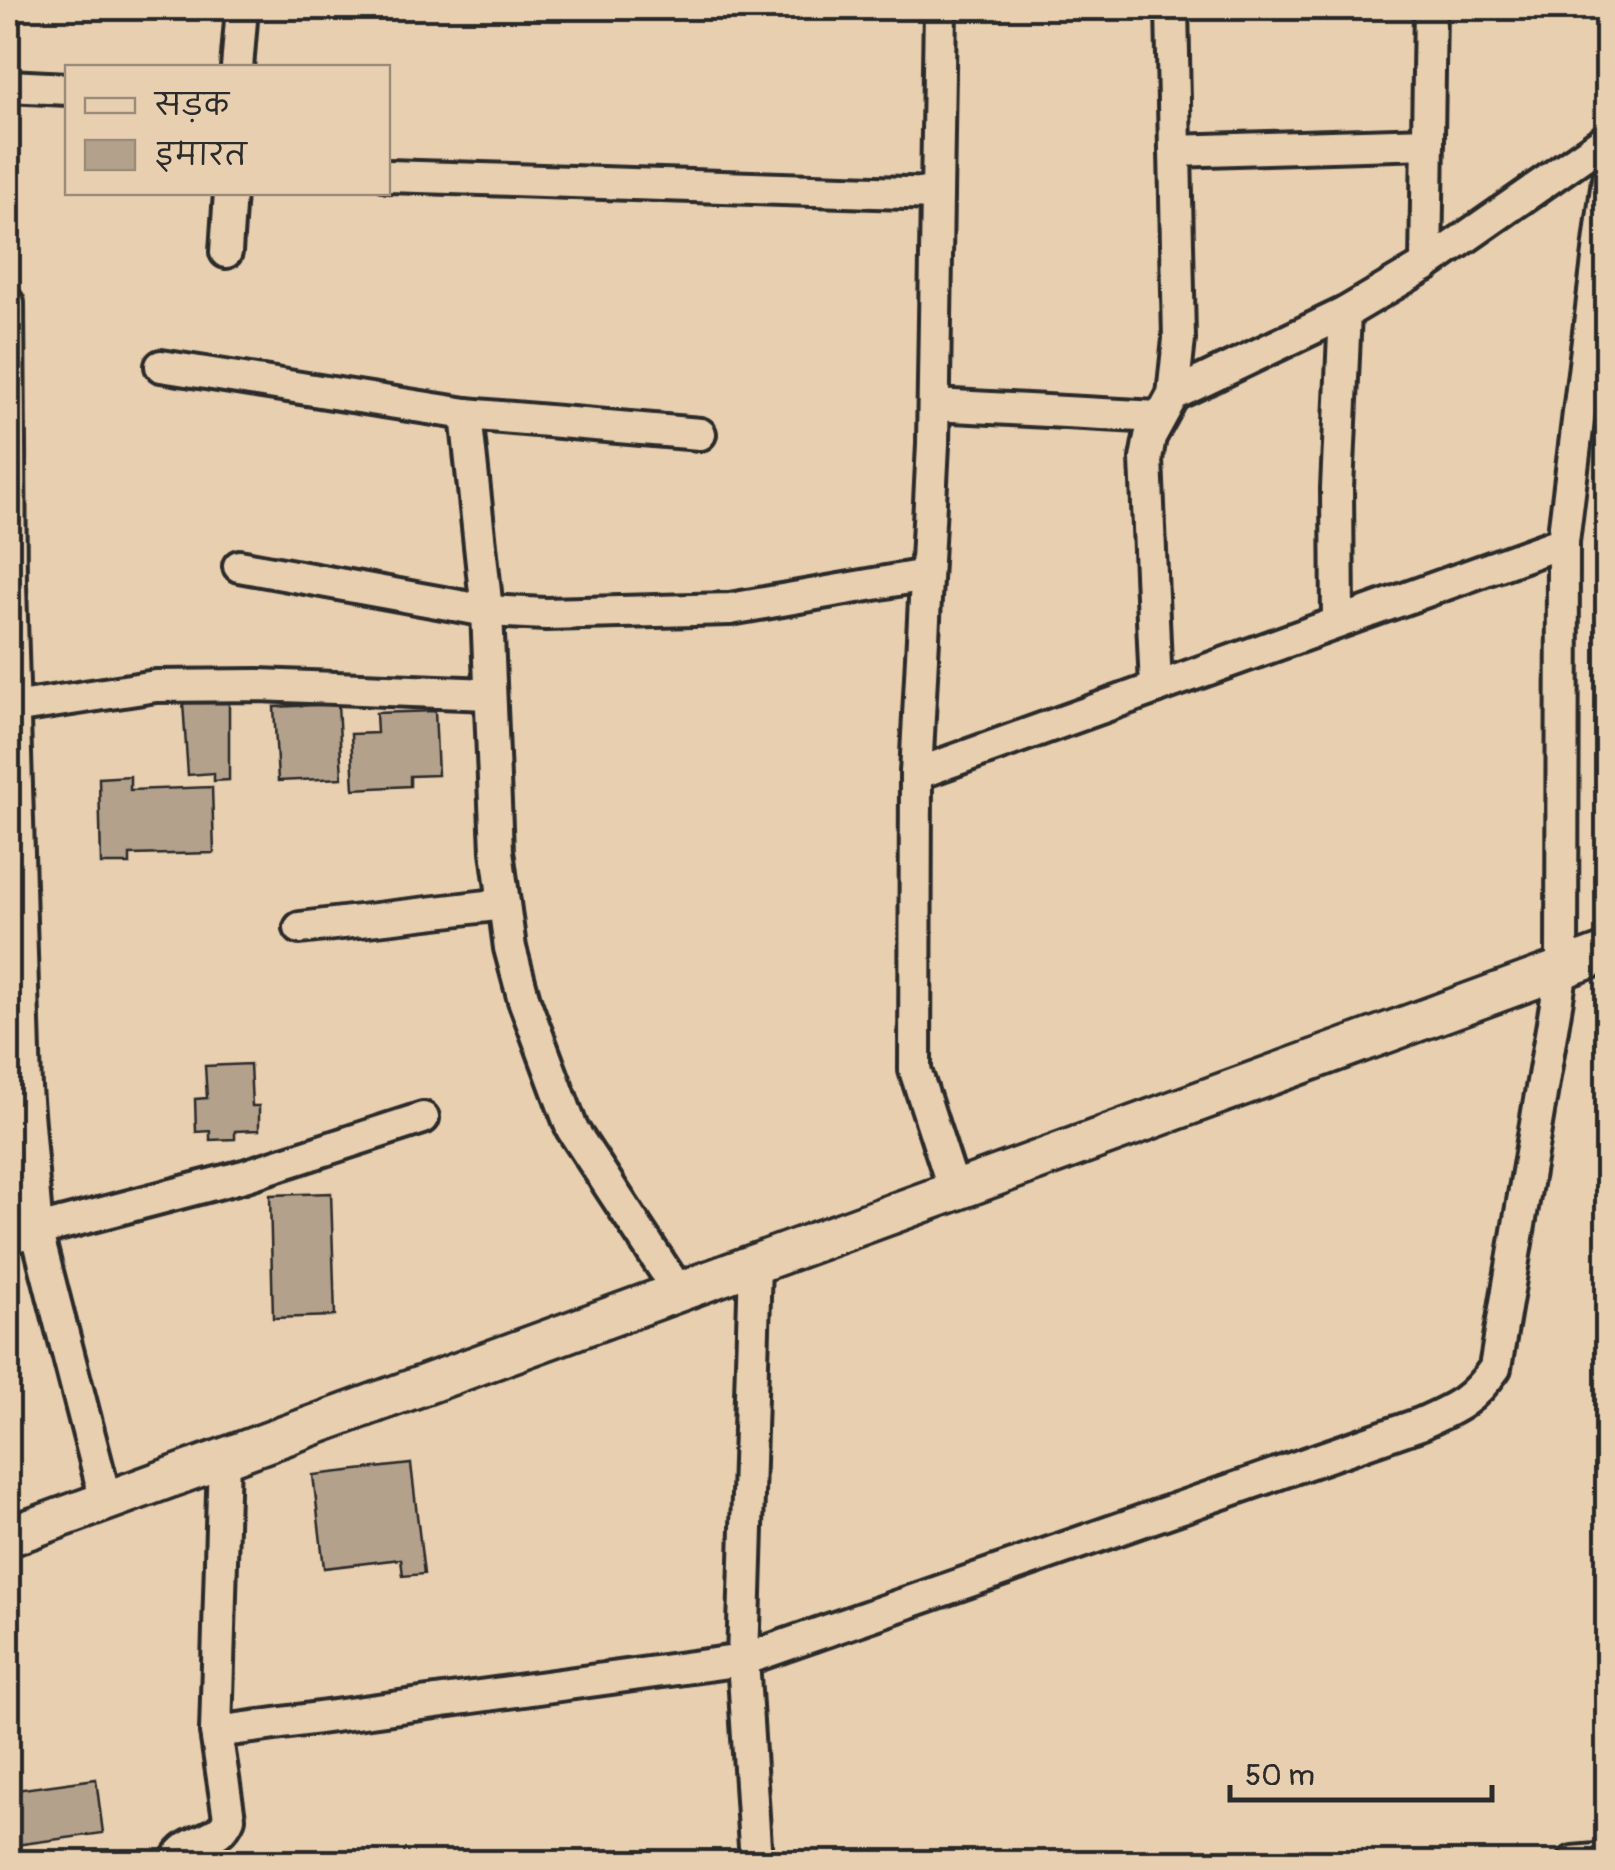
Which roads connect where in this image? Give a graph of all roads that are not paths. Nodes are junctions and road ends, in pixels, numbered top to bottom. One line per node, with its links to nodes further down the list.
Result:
1 (242, 8): 5 (street)
2 (940, 8): 13 (street)
3 (1172, 8): 10 (street)
4 (1430, 8): 9 (street)
5 (238, 65)
6 (8, 86): 7 (street)
7 (65, 90)
8 (1608, 138): 17 (street)
9 (1428, 143): 10 (street); 17 (street)
10 (1175, 151): 22 (street)
11 (390, 176): 13 (street)
12 (1608, 178): 15 (street)
13 (937, 194): 21 (street)
14 (230, 195): 16 (street)
15 (1605, 226): 25 (street)
16 (226, 252)
17 (1426, 265): 19 (street)
18 (8, 303): 32 (street)
19 (1345, 313): 22 (street); 29 (street)
20 (160, 366): 23 (street)
21 (934, 405): 22 (street); 27 (street)
22 (1165, 406): 30 (street)
23 (466, 414): 24 (street); 28 (street)
24 (700, 434)
25 (1563, 542): 29 (street); 37 (street)
26 (239, 566): 28 (street)
27 (926, 574): 28 (street); 33 (street)
28 (487, 611): 31 (street)
29 (1338, 621): 30 (street)
30 (1156, 688): 33 (street)
31 (490, 694): 32 (street); 34 (street)
32 (14, 708): 40 (street)
33 (916, 774): 39 (street)
34 (504, 904): 35 (street); 42 (street)
35 (300, 928)
36 (1608, 952): 37 (street)
37 (1562, 969): 39 (street); 46 (street)
38 (422, 1118): 40 (street)
39 (954, 1190): 41 (street)
40 (22, 1236): 44 (street)
41 (756, 1264): 42 (street); 46 (street)
42 (679, 1292): 43 (street)
43 (224, 1458): 44 (street); 47 (street)
44 (106, 1501): 45 (street)
45 (8, 1537)
46 (743, 1660): 47 (street); 50 (street)
47 (216, 1732): 49 (street)
48 (1608, 1859): 51 (street)
49 (175, 1862)
50 (756, 1862)
51 (1573, 1862)

